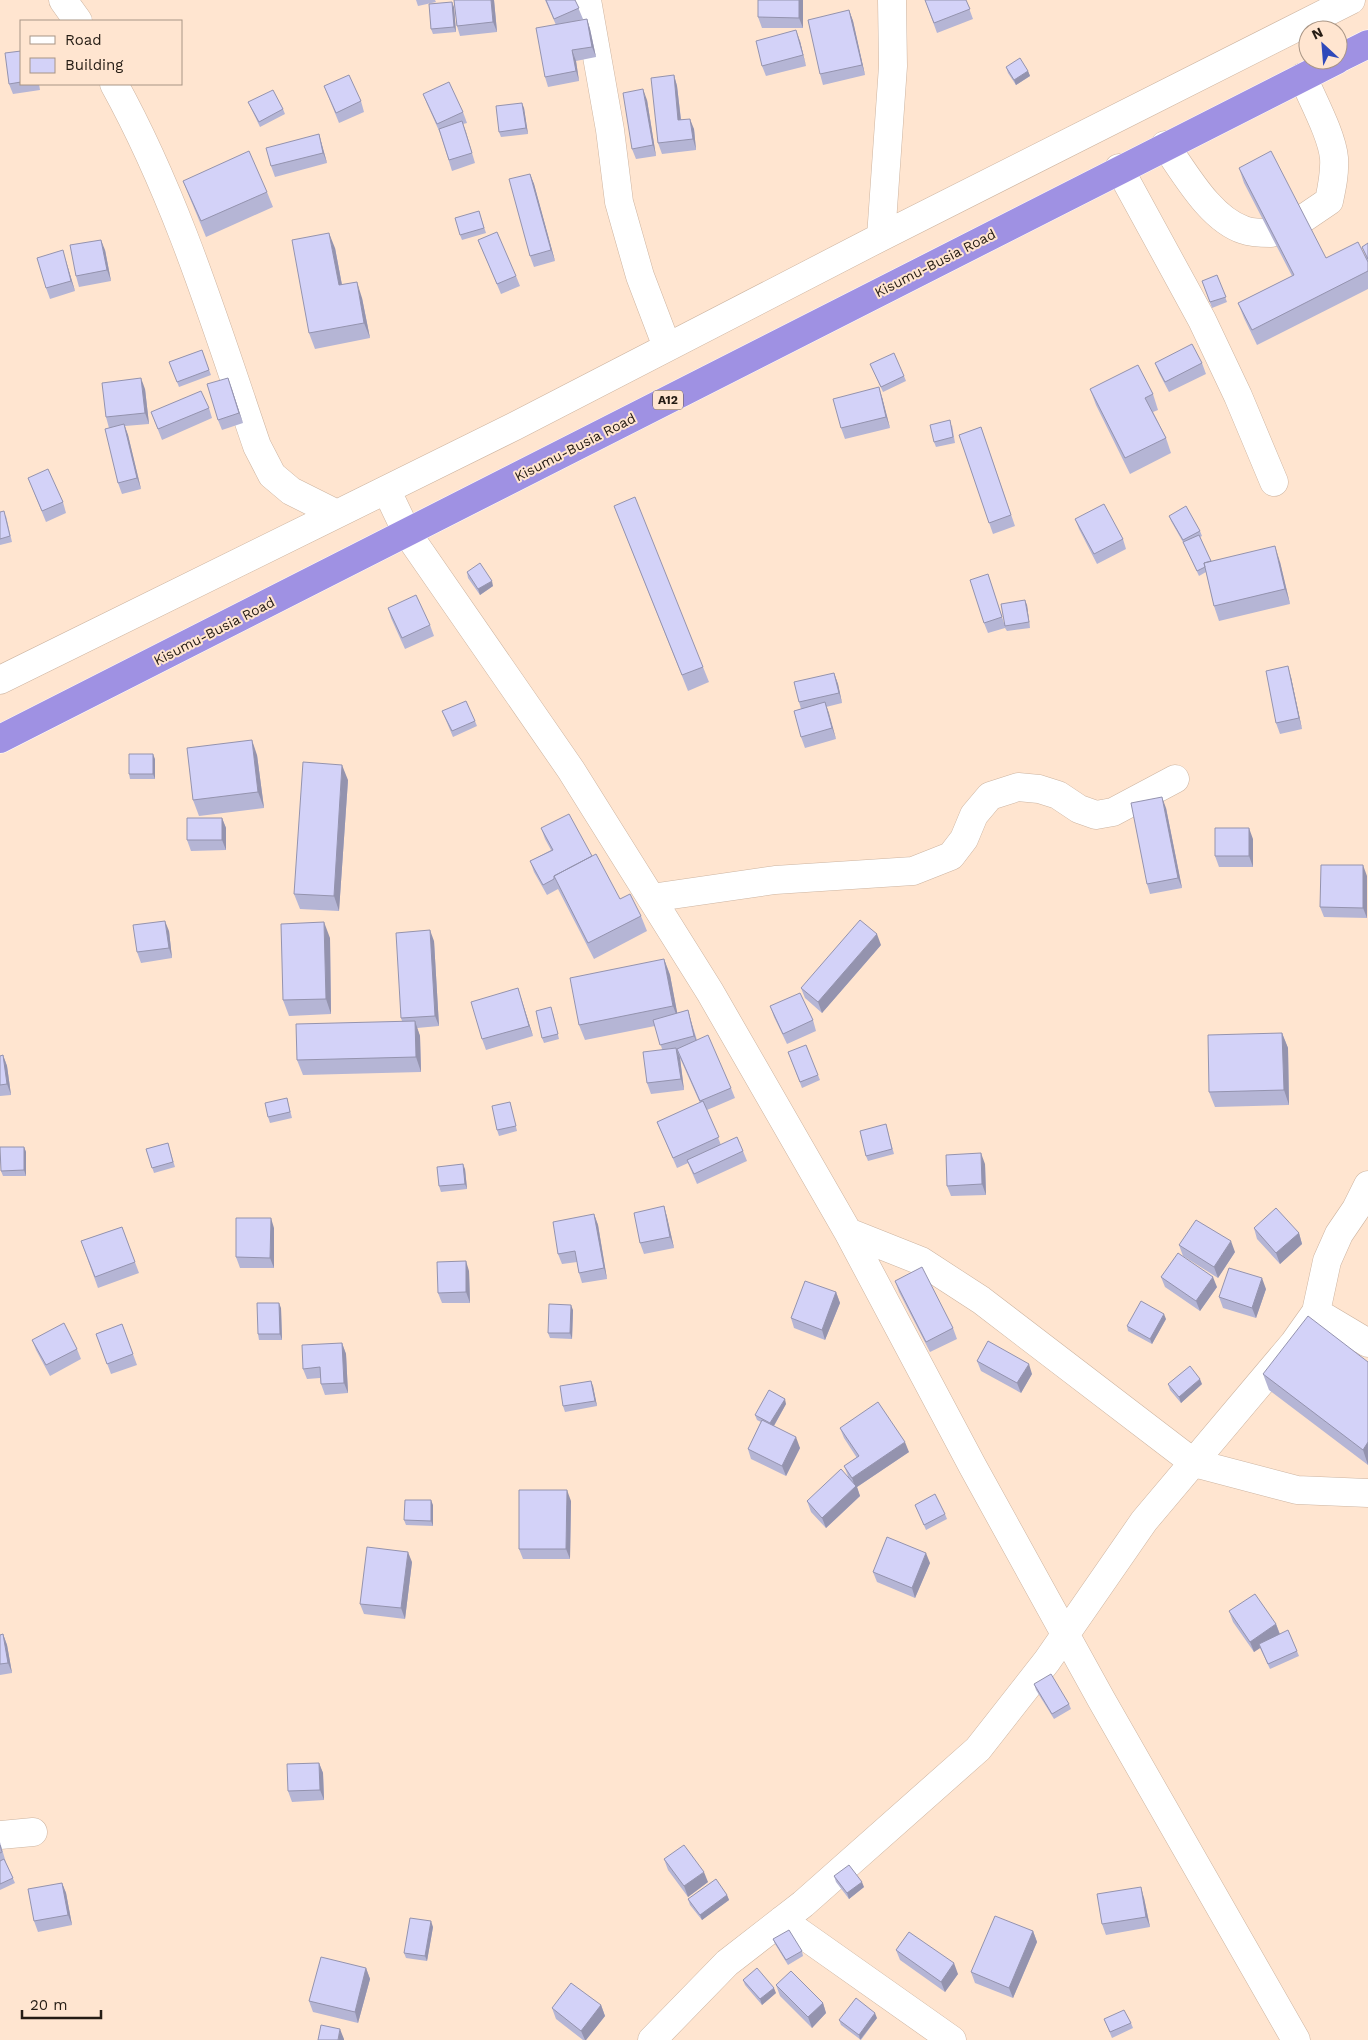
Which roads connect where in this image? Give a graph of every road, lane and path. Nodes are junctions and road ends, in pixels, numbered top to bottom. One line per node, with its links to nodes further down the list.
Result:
1 (63, 0): 5 (street)
2 (587, 0): 16 (street)
3 (892, 0): 15 (street)
4 (1351, 0): 15 (street)
5 (77, 20)
6 (1368, 44): 7 (highway, Kisumu-Busia Road / A12)
7 (1348, 54)
8 (1317, 70): 9 (highway, Kisumu-Busia Road / A12)
9 (1303, 77): 11 (highway, Kisumu-Busia Road / A12); 13 (street)
10 (115, 85): 19 (street)
11 (1165, 145): 12 (highway, Kisumu-Busia Road / A12); 14 (street)
12 (1119, 168): 17 (street); 20 (highway, Kisumu-Busia Road / A12)
13 (1304, 218)
14 (1271, 233)
15 (881, 237): 16 (street)
16 (667, 347): 18 (street)
17 (1274, 482)
18 (387, 491): 19 (street); 20 (street)
19 (337, 514): 21 (street)
20 (407, 533): 22 (highway, Kisumu-Busia Road / A12); 24 (street)
21 (0, 680)
22 (0, 739)
23 (1175, 779): 24 (street)
24 (651, 898): 26 (street)
25 (1368, 1185): 27 (street)
26 (848, 1232): 29 (street); 31 (street)
27 (1316, 1312): 28 (street); 29 (street)
28 (1368, 1343)
29 (1194, 1463): 30 (street); 31 (street)
30 (1368, 1493)
31 (1065, 1634): 34 (street); 37 (street)
32 (33, 1832): 33 (street)
33 (0, 1835)
34 (782, 1920): 35 (street); 36 (street)
35 (652, 2040)
36 (952, 2040)
37 (1296, 2040)

